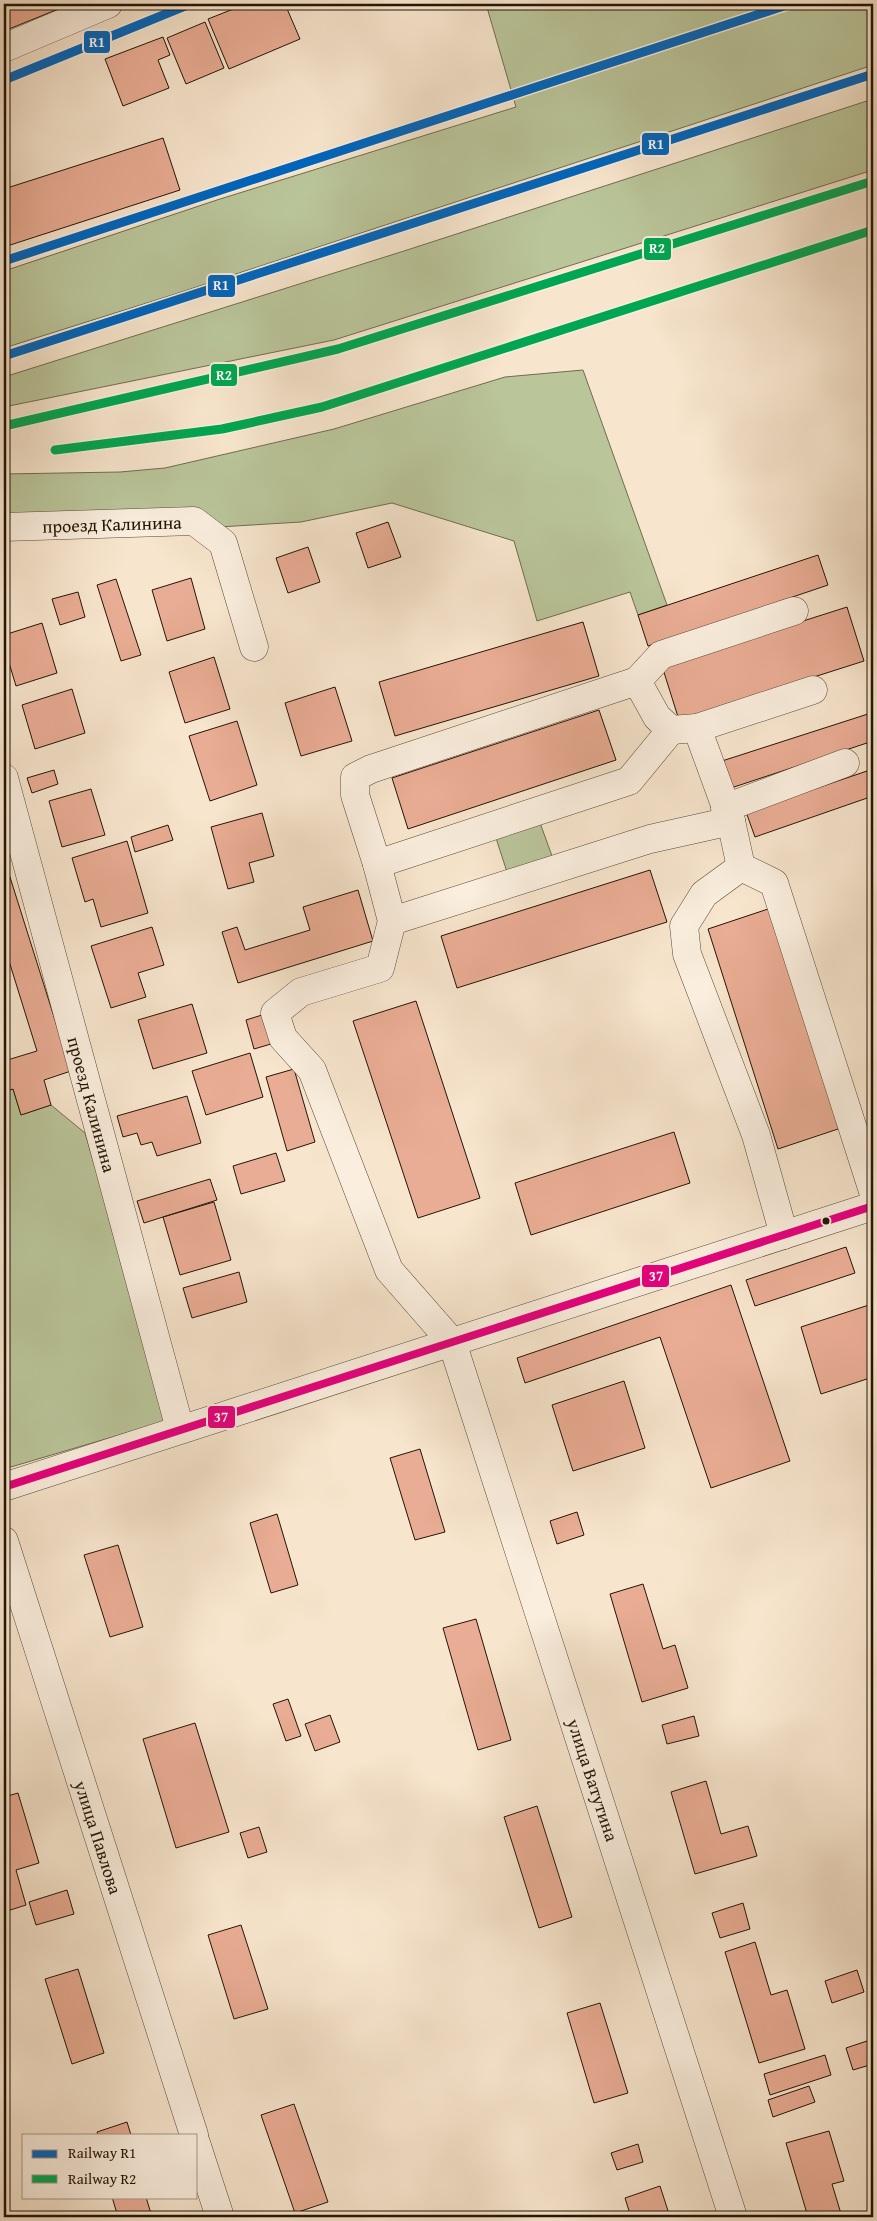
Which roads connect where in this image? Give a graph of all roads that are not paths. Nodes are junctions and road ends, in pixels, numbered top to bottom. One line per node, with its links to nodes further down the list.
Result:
1 (108, 4): 2 (street)
2 (4, 48)
3 (4, 527): 5 (street, проезд Калинина)
4 (794, 611): 6 (street)
5 (254, 648)
6 (637, 681): 8 (street); 12 (street)
7 (814, 690): 8 (street)
8 (684, 729): 11 (street); 12 (street)
9 (845, 763): 11 (street)
10 (4, 778): 19 (street, проезд Калинина)
11 (728, 815): 13 (street); 14 (street)
12 (377, 864): 14 (street)
13 (741, 867): 15 (street); 17 (street)
14 (392, 921): 18 (street)
15 (873, 1191)
16 (873, 1206): 17 (street)
17 (784, 1235): 18 (street)
18 (452, 1342): 19 (street); 25 (street, улица Ватутина)
19 (180, 1430): 20 (street)
20 (4, 1487)
21 (4, 1541): 22 (street, улица Павлова)
22 (194, 2134)
23 (198, 2148): 24 (street)
24 (220, 2217)
25 (733, 2217)

